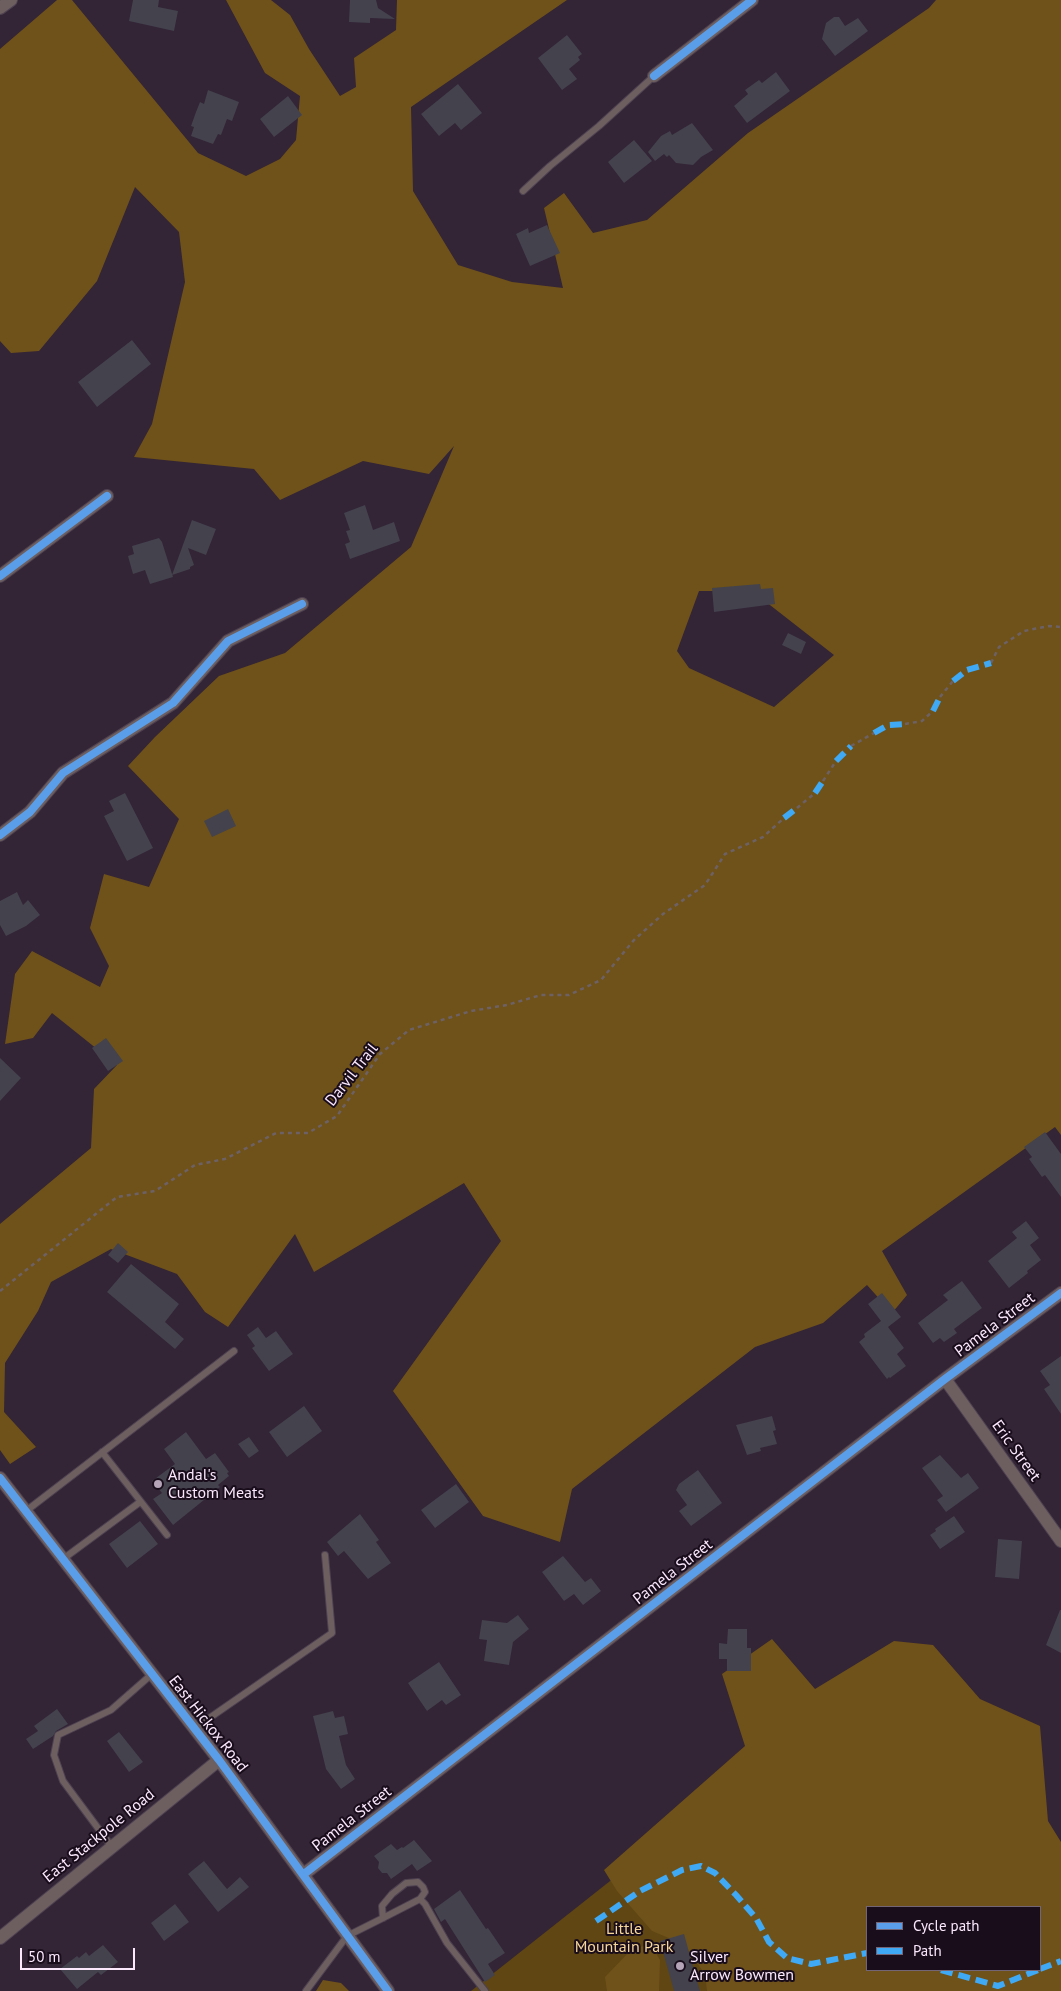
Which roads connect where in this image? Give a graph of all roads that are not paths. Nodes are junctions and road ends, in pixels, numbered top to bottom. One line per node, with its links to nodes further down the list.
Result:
1 (11, 0): 3 (street)
2 (752, 0): 4 (street)
3 (0, 8)
4 (654, 76): 5 (lane)
5 (523, 191)
6 (107, 496): 7 (street)
7 (0, 576)
8 (302, 604): 9 (street)
9 (0, 835)
10 (1061, 1293): 12 (street, Pamela Street)
11 (234, 1351): 13 (lane)
12 (945, 1379): 18 (street, Eric Street); 25 (street, Pamela Street)
13 (102, 1452): 15 (lane); 16 (lane)
14 (0, 1478): 16 (street, East Hickox Road)
15 (140, 1502): 17 (lane); 20 (lane)
16 (26, 1511): 20 (street, East Hickox Road)
17 (167, 1535)
18 (1061, 1541)
19 (325, 1555): 22 (lane)
20 (62, 1560): 21 (street, East Hickox Road)
21 (152, 1674): 22 (street, East Hickox Road); 24 (lane)
22 (195, 1728): 23 (street, East Hickox Road)
23 (219, 1760): 24 (street, East Stackpole Road); 25 (street, East Hickox Road)
24 (112, 1847): 29 (street, East Stackpole Road)
25 (304, 1874): 28 (street, East Hickox Road)
26 (420, 1899): 27 (lane); 27 (lane); 32 (lane)
27 (383, 1918): 28 (lane)
28 (347, 1936): 30 (lane); 31 (street, East Hickox Road)
29 (0, 1938)
30 (306, 1991)
31 (388, 1991)
32 (485, 1991)

